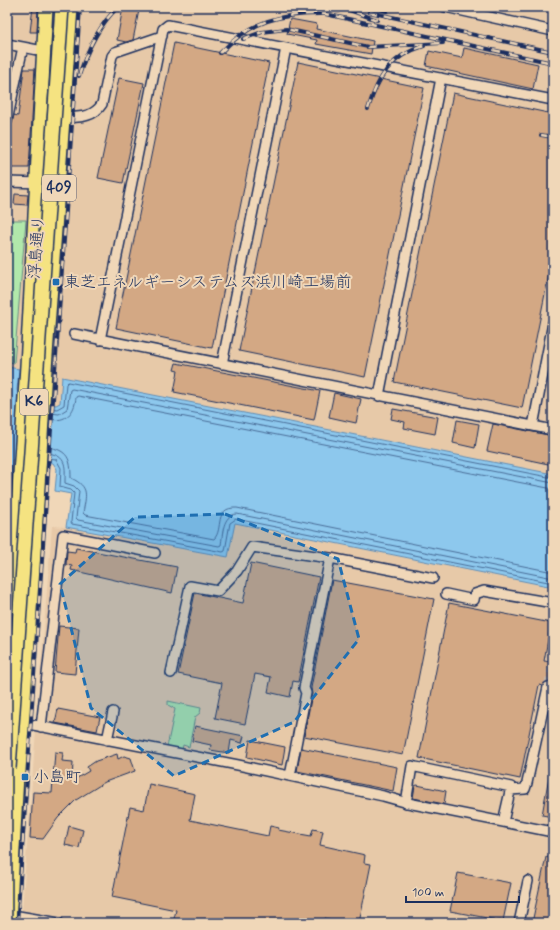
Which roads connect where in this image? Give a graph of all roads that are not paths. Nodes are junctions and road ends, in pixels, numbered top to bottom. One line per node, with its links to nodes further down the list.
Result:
1 (46, 7): 11 (highway, 浮島通り / 409)
2 (56, 7): 37 (highway, K6)
3 (62, 7): 33 (highway, K6, bridge)
4 (72, 7): 14 (highway, 浮島通り / 409)
5 (445, 7): 6 (lane)
6 (553, 31)
7 (162, 36): 10 (lane); 14 (lane); 21 (lane)
8 (7, 44): 9 (lane)
9 (23, 47): 11 (lane); 15 (lane)
10 (286, 48): 12 (lane); 22 (lane)
11 (43, 51): 17 (highway, 浮島通り / 409)
12 (442, 78): 13 (lane); 23 (lane)
13 (553, 100)
14 (64, 118): 18 (highway, 浮島通り / 409)
15 (7, 121)
16 (7, 182): 17 (lane)
17 (37, 183): 18 (lane); 29 (highway, 浮島通り / 409)
18 (59, 184): 30 (highway, 浮島通り / 409)
19 (553, 322): 24 (lane)
20 (74, 334): 21 (lane)
21 (100, 340): 22 (lane)
22 (222, 364): 23 (lane)
23 (379, 396): 24 (lane)
24 (533, 426): 25 (lane)
25 (553, 430)
26 (155, 552): 41 (lane)
27 (330, 558): 28 (lane); 34 (lane); 43 (lane)
28 (433, 578)
29 (10, 588): 30 (lane); 35 (highway, 409)
30 (32, 590): 40 (highway, 409)
31 (446, 594): 32 (lane)
32 (553, 603)
33 (20, 615): 45 (highway, K6, bridge); 50 (highway, bridge)
34 (171, 673)
35 (7, 675)
36 (548, 687): 44 (lane)
37 (7, 705)
38 (113, 712): 42 (lane)
39 (7, 720): 40 (lane)
40 (25, 724): 41 (lane); 50 (highway, 409)
41 (41, 727): 42 (lane)
42 (107, 740): 43 (lane)
43 (290, 776): 46 (lane)
44 (510, 790): 46 (lane); 47 (lane)
45 (7, 797)
46 (406, 803): 47 (lane)
47 (503, 822): 48 (lane)
48 (553, 832)
49 (528, 881): 52 (lane)
50 (9, 919): 51 (lane)
51 (59, 923)
52 (519, 923)

